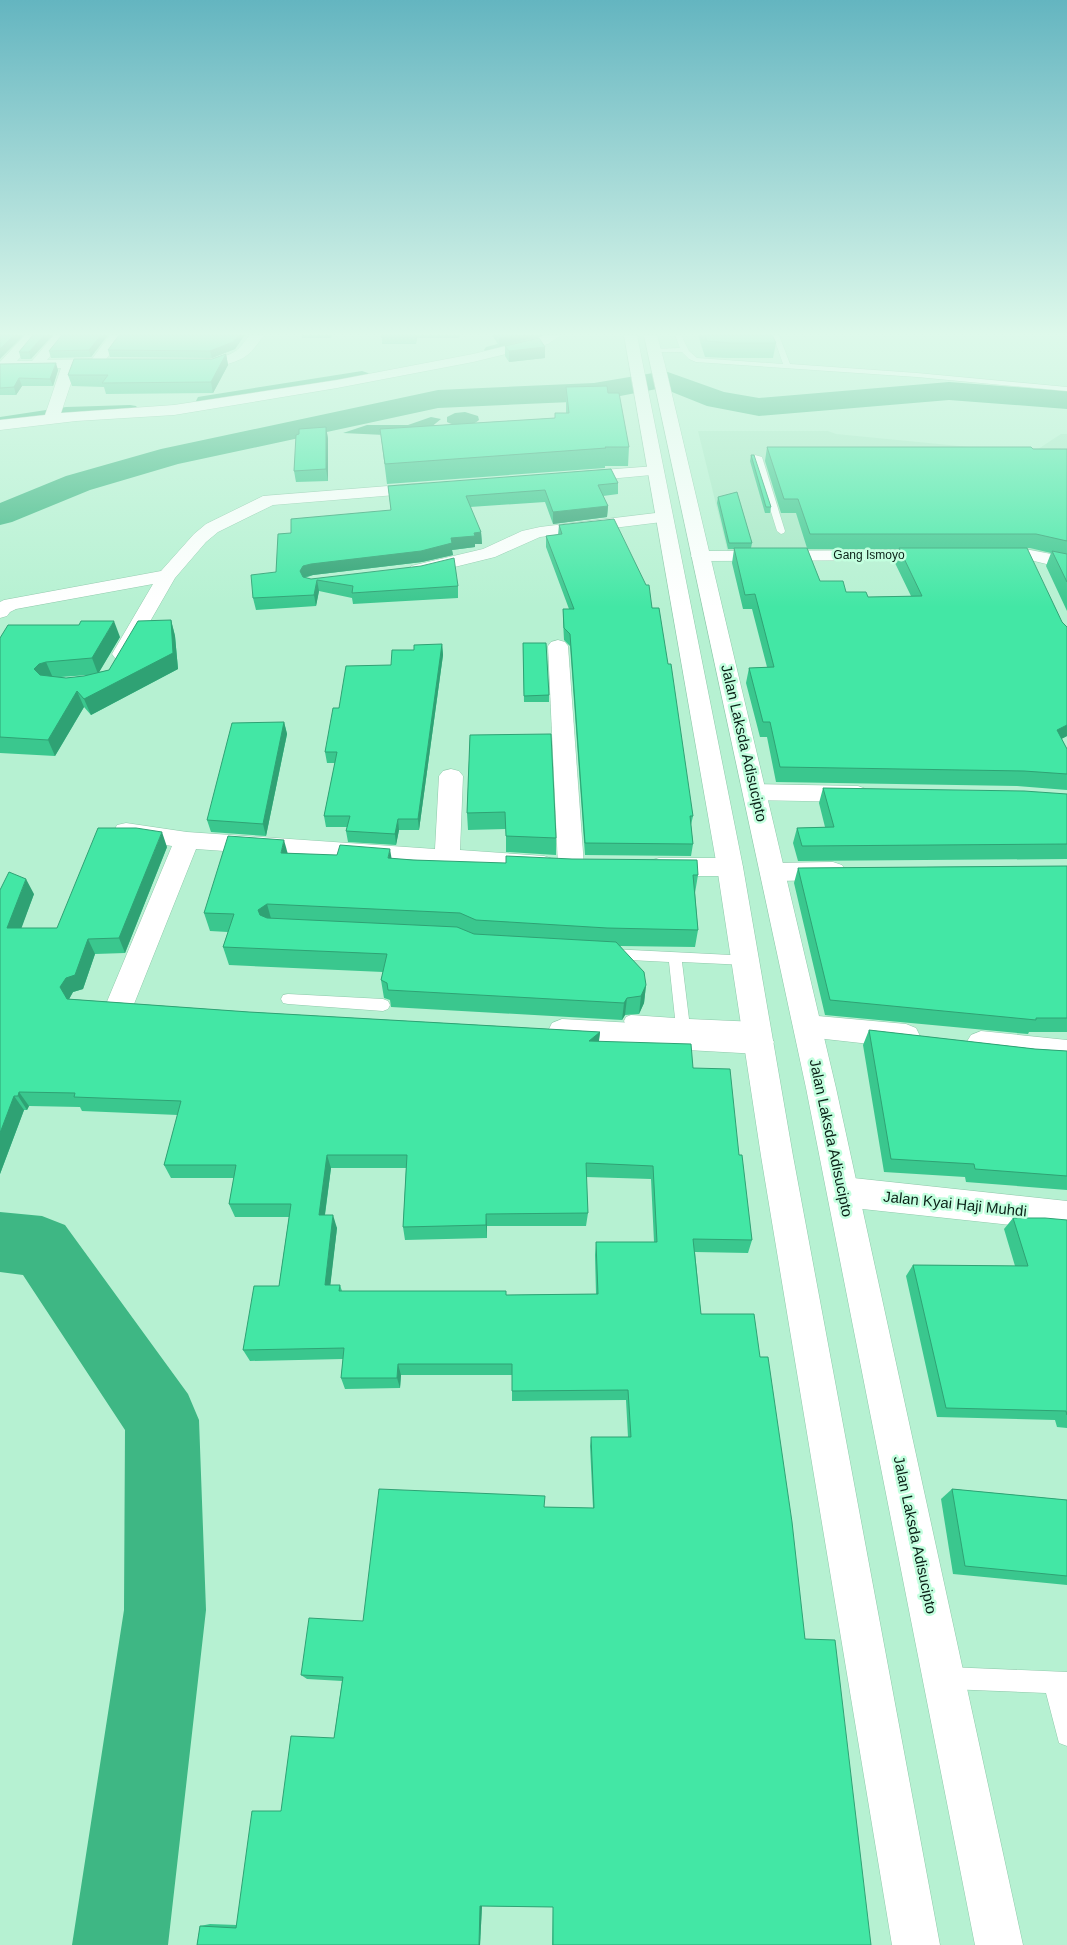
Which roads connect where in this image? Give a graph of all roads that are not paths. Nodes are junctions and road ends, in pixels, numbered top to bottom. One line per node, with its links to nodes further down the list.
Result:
1 (656, 426): 4 (main road, Jalan Laksda Adisucipto)
2 (661, 426): 12 (main road, Jalan Laksda Adisucipto)
3 (758, 457): 8 (lane)
4 (656, 471): 5 (main road); 7 (main road, Jalan Laksda Adisucipto)
5 (561, 478)
6 (446, 486): 16 (main road)
7 (664, 517): 14 (main road); 27 (main road, Jalan Laksda Adisucipto)
8 (781, 531)
9 (954, 555): 12 (main road, Gang Ismoyo)
10 (973, 555): 11 (main road)
11 (1030, 555): 13 (main road); 15 (main road)
12 (700, 556): 21 (main road, Jalan Laksda Adisucipto)
13 (1067, 563)
14 (404, 572)
15 (1038, 573)
16 (167, 576): 17 (main road); 19 (main road)
17 (0, 612)
18 (558, 646): 25 (main road)
19 (111, 672)
20 (451, 776): 25 (main road)
21 (756, 792): 22 (main road); 29 (main road, Jalan Laksda Adisucipto)
22 (880, 794)
23 (117, 830): 24 (main road)
24 (187, 840): 25 (main road); 34 (main road)
25 (447, 860)
26 (636, 867): 27 (main road)
27 (730, 867): 32 (main road, Jalan Laksda Adisucipto)
28 (859, 871): 29 (main road)
29 (773, 872): 39 (main road, Jalan Laksda Adisucipto)
30 (599, 953): 31 (lane)
31 (676, 958): 32 (lane); 38 (lane)
32 (746, 960): 41 (main road, Jalan Laksda Adisucipto)
33 (288, 999): 35 (lane)
34 (147, 1006)
35 (392, 1014): 36 (main road)
36 (264, 1015)
37 (631, 1020): 38 (lane)
38 (683, 1025): 41 (lane)
39 (807, 1026): 42 (main road); 43 (main road, Jalan Laksda Adisucipto)
40 (538, 1030): 41 (main road)
41 (758, 1035): 48 (main road, Jalan Laksda Adisucipto)
42 (1067, 1052)
43 (844, 1192): 44 (main road, Jalan Kyai Haji Muhdi); 45 (main road, Jalan Laksda Adisucipto)
44 (1067, 1216)
45 (944, 1678): 46 (lane); 49 (main road, Jalan Laksda Adisucipto)
46 (1060, 1683): 47 (lane)
47 (1067, 1735)
48 (916, 1945)
49 (998, 1945)

